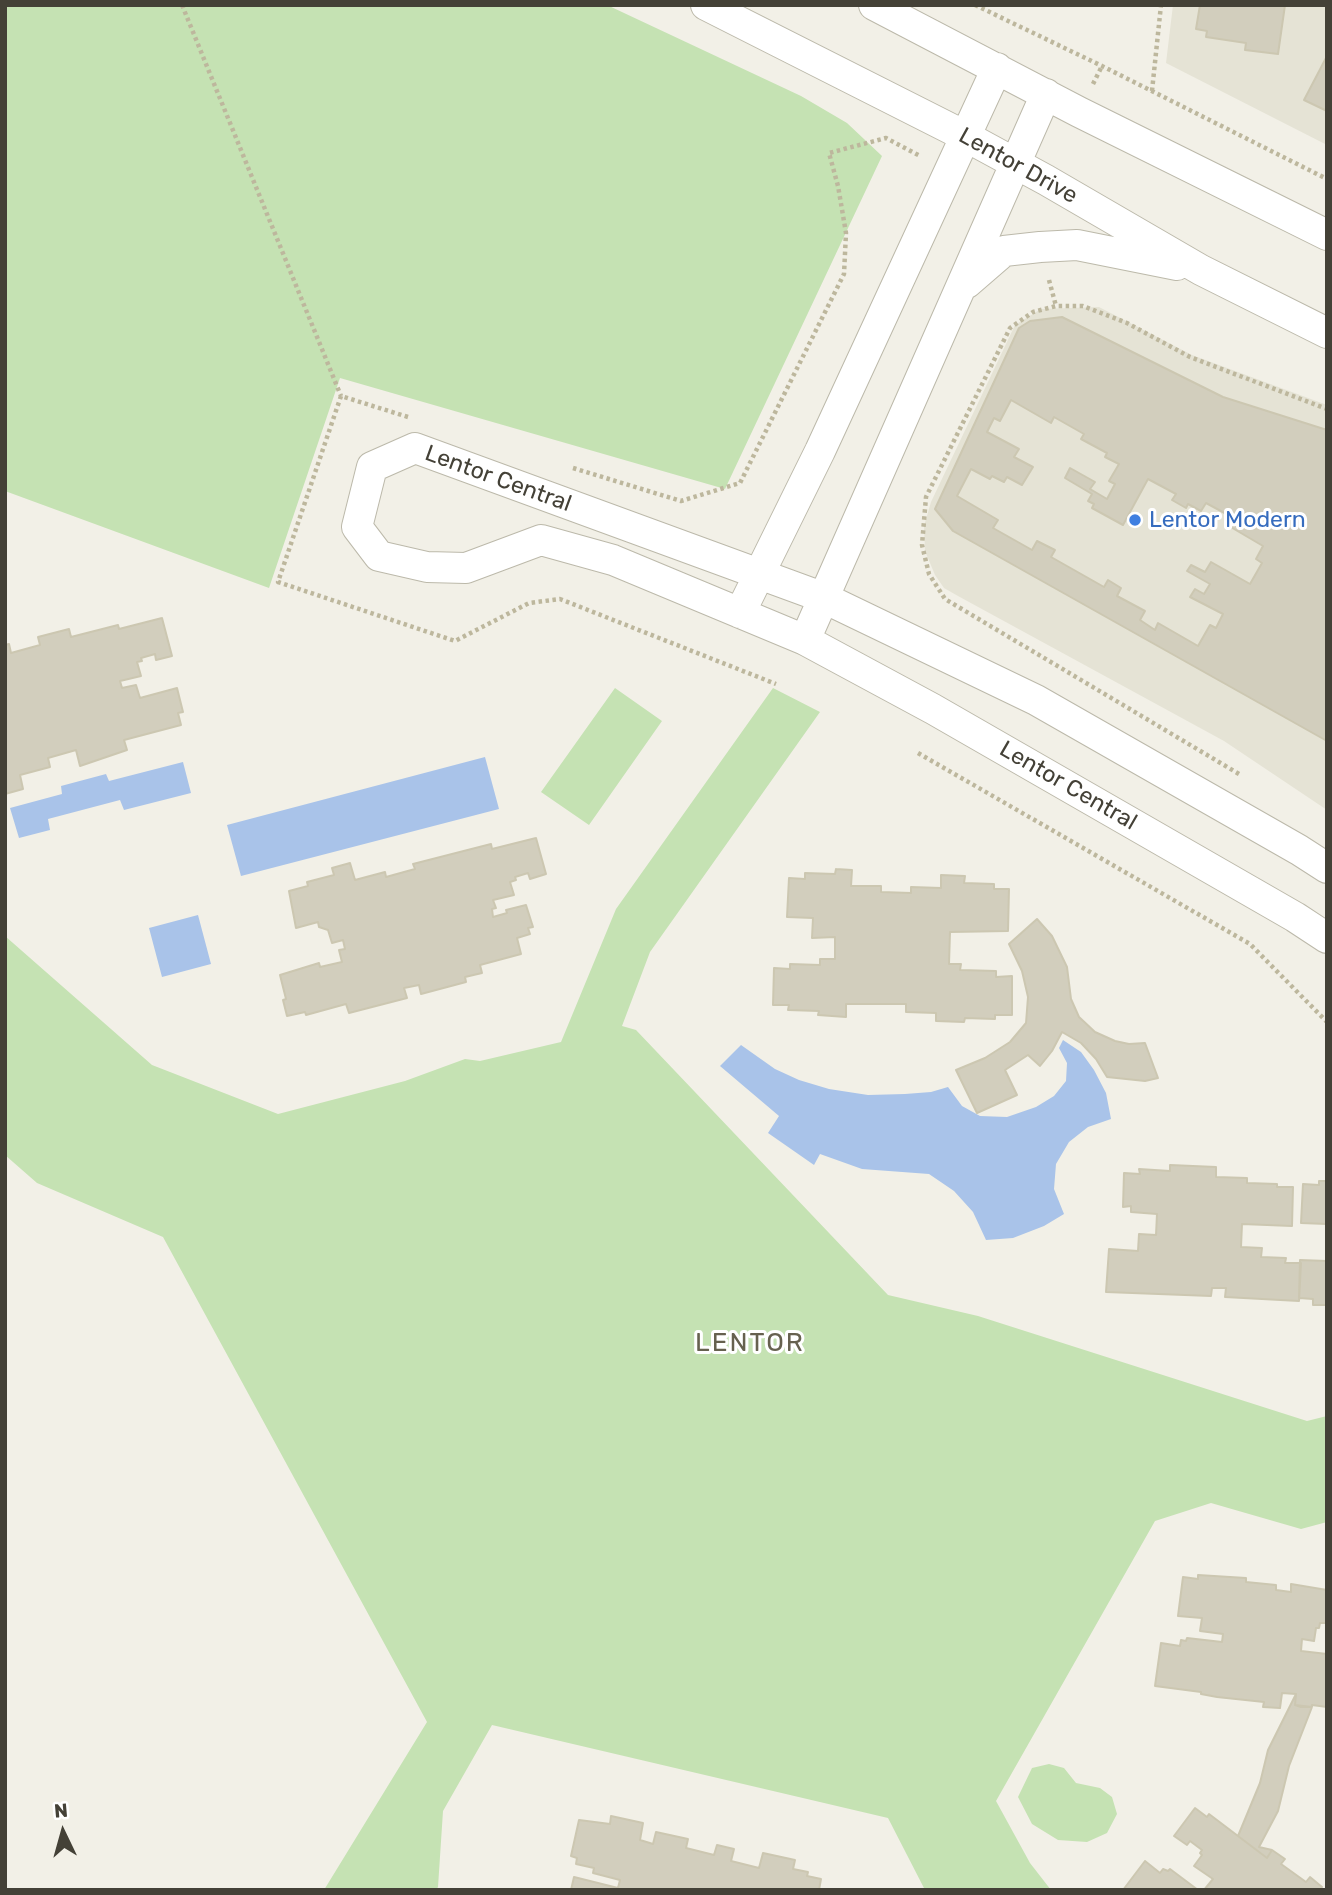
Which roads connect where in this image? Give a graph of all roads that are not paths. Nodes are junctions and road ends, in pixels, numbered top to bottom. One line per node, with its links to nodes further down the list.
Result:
1 (706, 5): 5 (street, Lentor Drive)
2 (874, 5): 3 (street)
3 (997, 68): 4 (street); 5 (street)
4 (1046, 94): 6 (street); 7 (street)
5 (965, 136): 6 (street, Lentor Drive); 11 (street)
6 (1015, 163): 8 (street, Lentor Drive); 9 (street)
7 (1327, 235)
8 (1201, 270): 9 (street); 10 (street, Lentor Drive)
9 (961, 288): 12 (street)
10 (1327, 332)
11 (759, 574): 12 (street, Lentor Central); 13 (street); 13 (street, Lentor Central)
12 (822, 597): 14 (street); 15 (street, Lentor Central)
13 (740, 613): 14 (street, Lentor Central)
14 (805, 640): 16 (street, Lentor Central)
15 (1327, 868)
16 (1327, 938)

